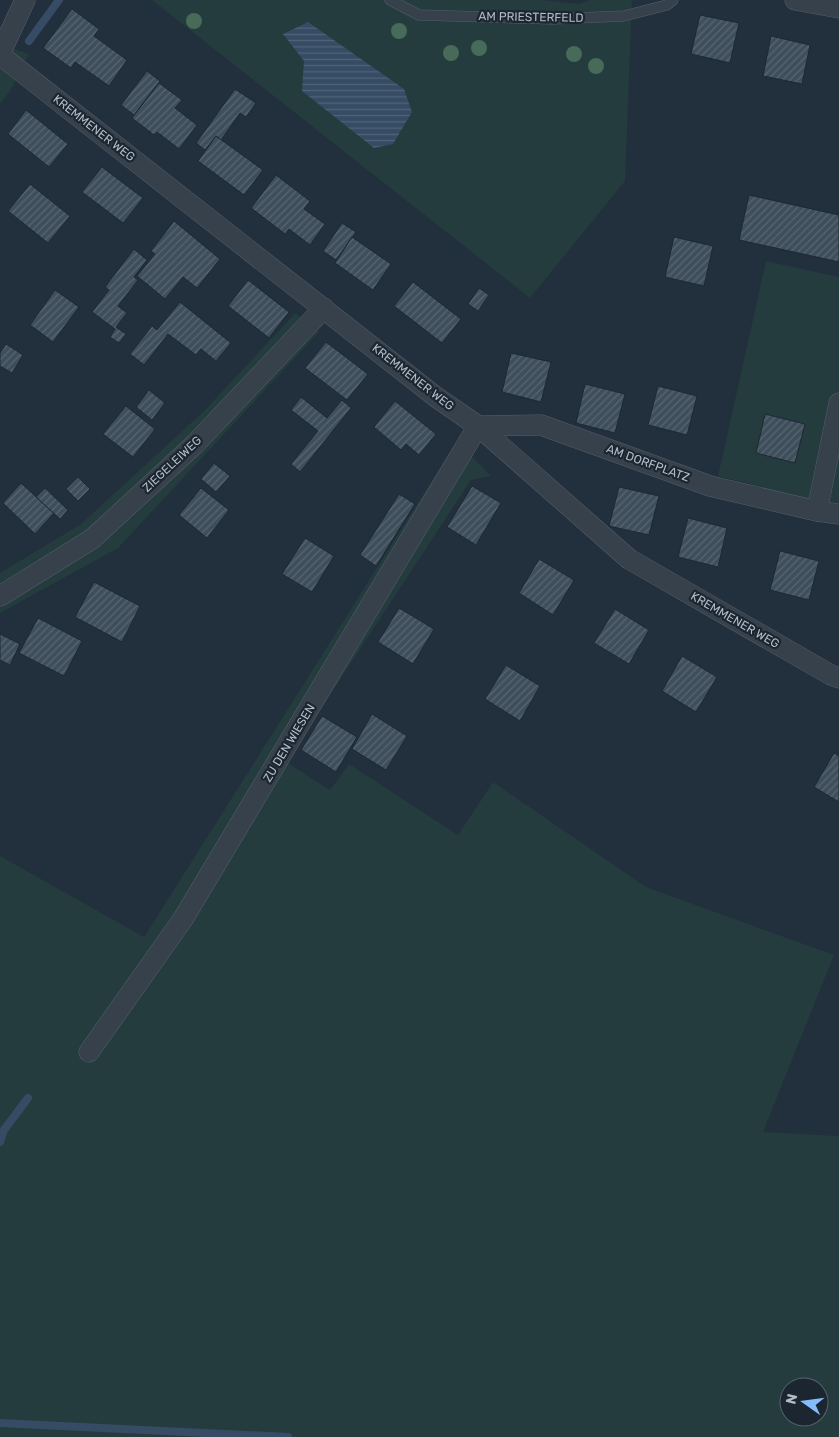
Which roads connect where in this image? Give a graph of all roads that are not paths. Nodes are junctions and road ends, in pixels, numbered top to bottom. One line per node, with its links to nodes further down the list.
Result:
1 (25, 0): 6 (street)
2 (390, 0): 3 (lane, AM PRIESTERFELD)
3 (673, 0)
4 (795, 0): 5 (street)
5 (839, 8)
6 (0, 55): 7 (street, KREMMENER WEG)
7 (324, 308): 9 (street, KREMMENER WEG); 12 (street, ZIEGELEIWEG)
8 (839, 403): 10 (street)
9 (478, 426): 10 (street, AM DORFPLATZ); 13 (street, KREMMENER WEG); 14 (street, ZU DEN WIESEN)
10 (817, 512): 11 (street, AM DORFPLATZ)
11 (839, 514)
12 (0, 596)
13 (839, 678)
14 (89, 1052)

